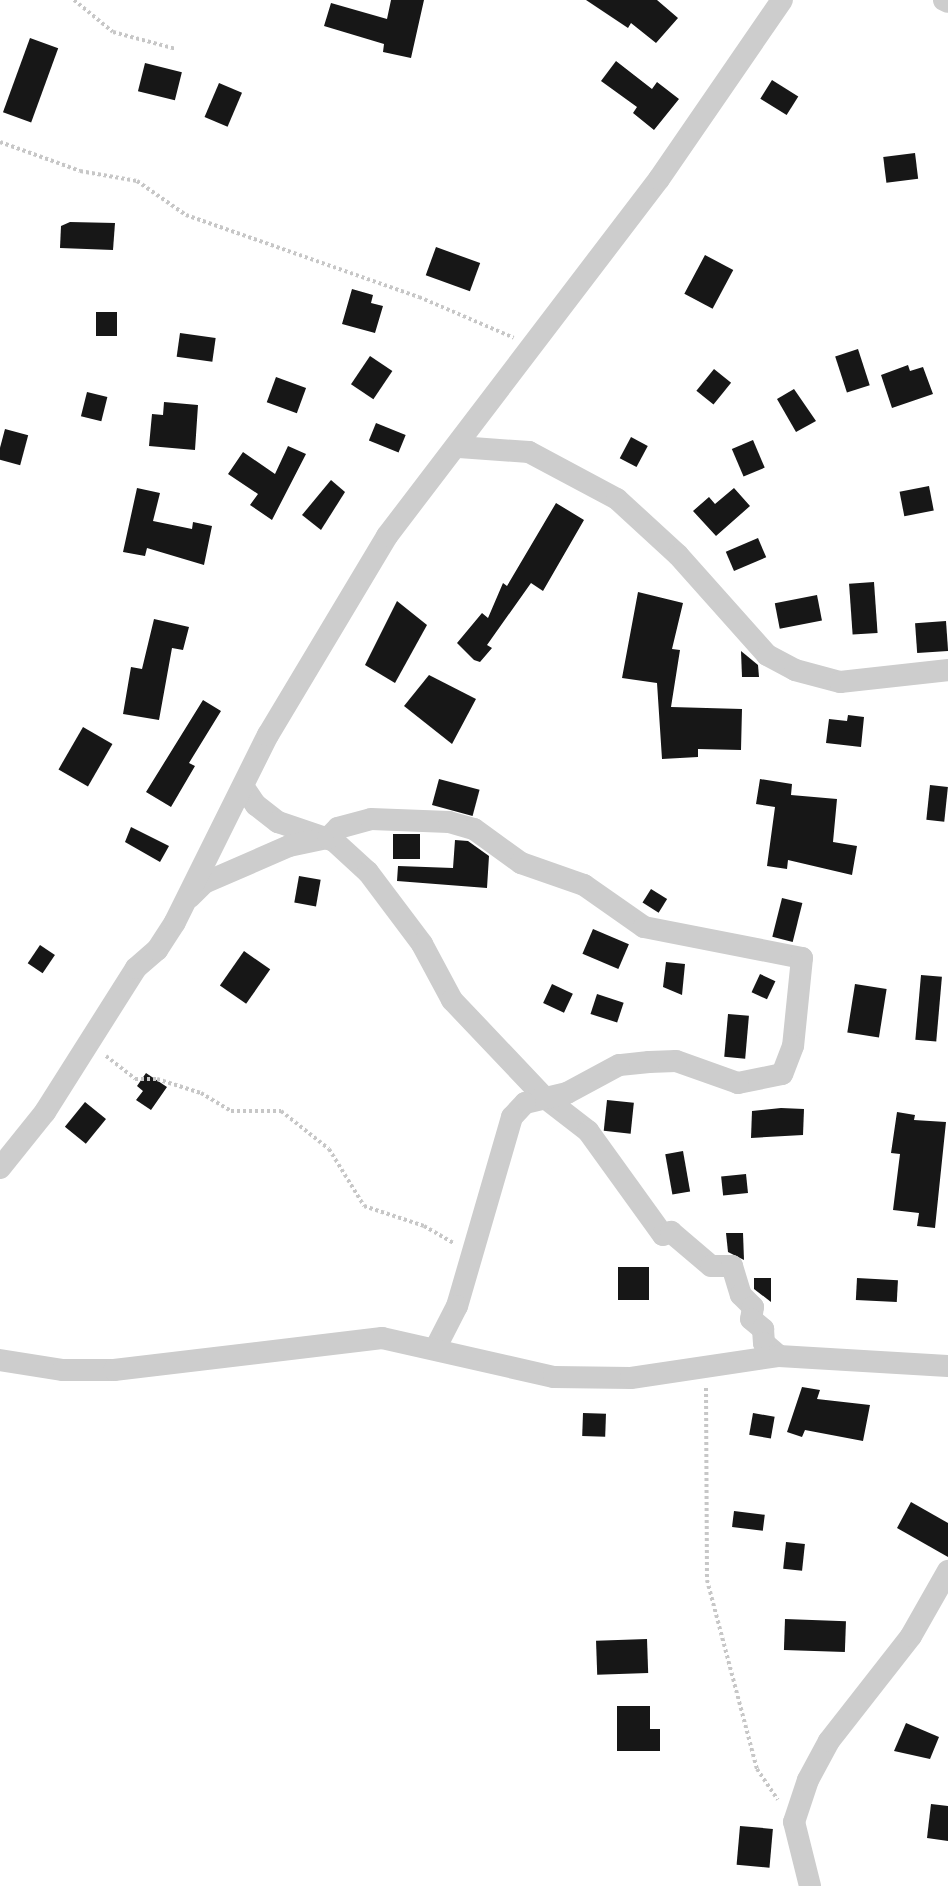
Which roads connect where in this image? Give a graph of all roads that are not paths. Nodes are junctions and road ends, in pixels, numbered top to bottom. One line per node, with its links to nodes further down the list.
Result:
1 (782, 0): 4 (street)
2 (944, 0): 3 (street)
3 (948, 2)
4 (459, 447): 5 (street); 6 (street)
5 (948, 670)
6 (243, 786): 7 (street); 8 (street)
7 (328, 838): 8 (street); 9 (street); 9 (street)
8 (185, 902): 10 (street)
9 (544, 1097): 11 (street); 12 (street)
10 (0, 1168)
11 (436, 1347): 12 (street); 13 (street)
12 (780, 1356): 14 (street)
13 (0, 1359)
14 (948, 1366)
15 (948, 1571): 16 (street)
16 (810, 1886)

